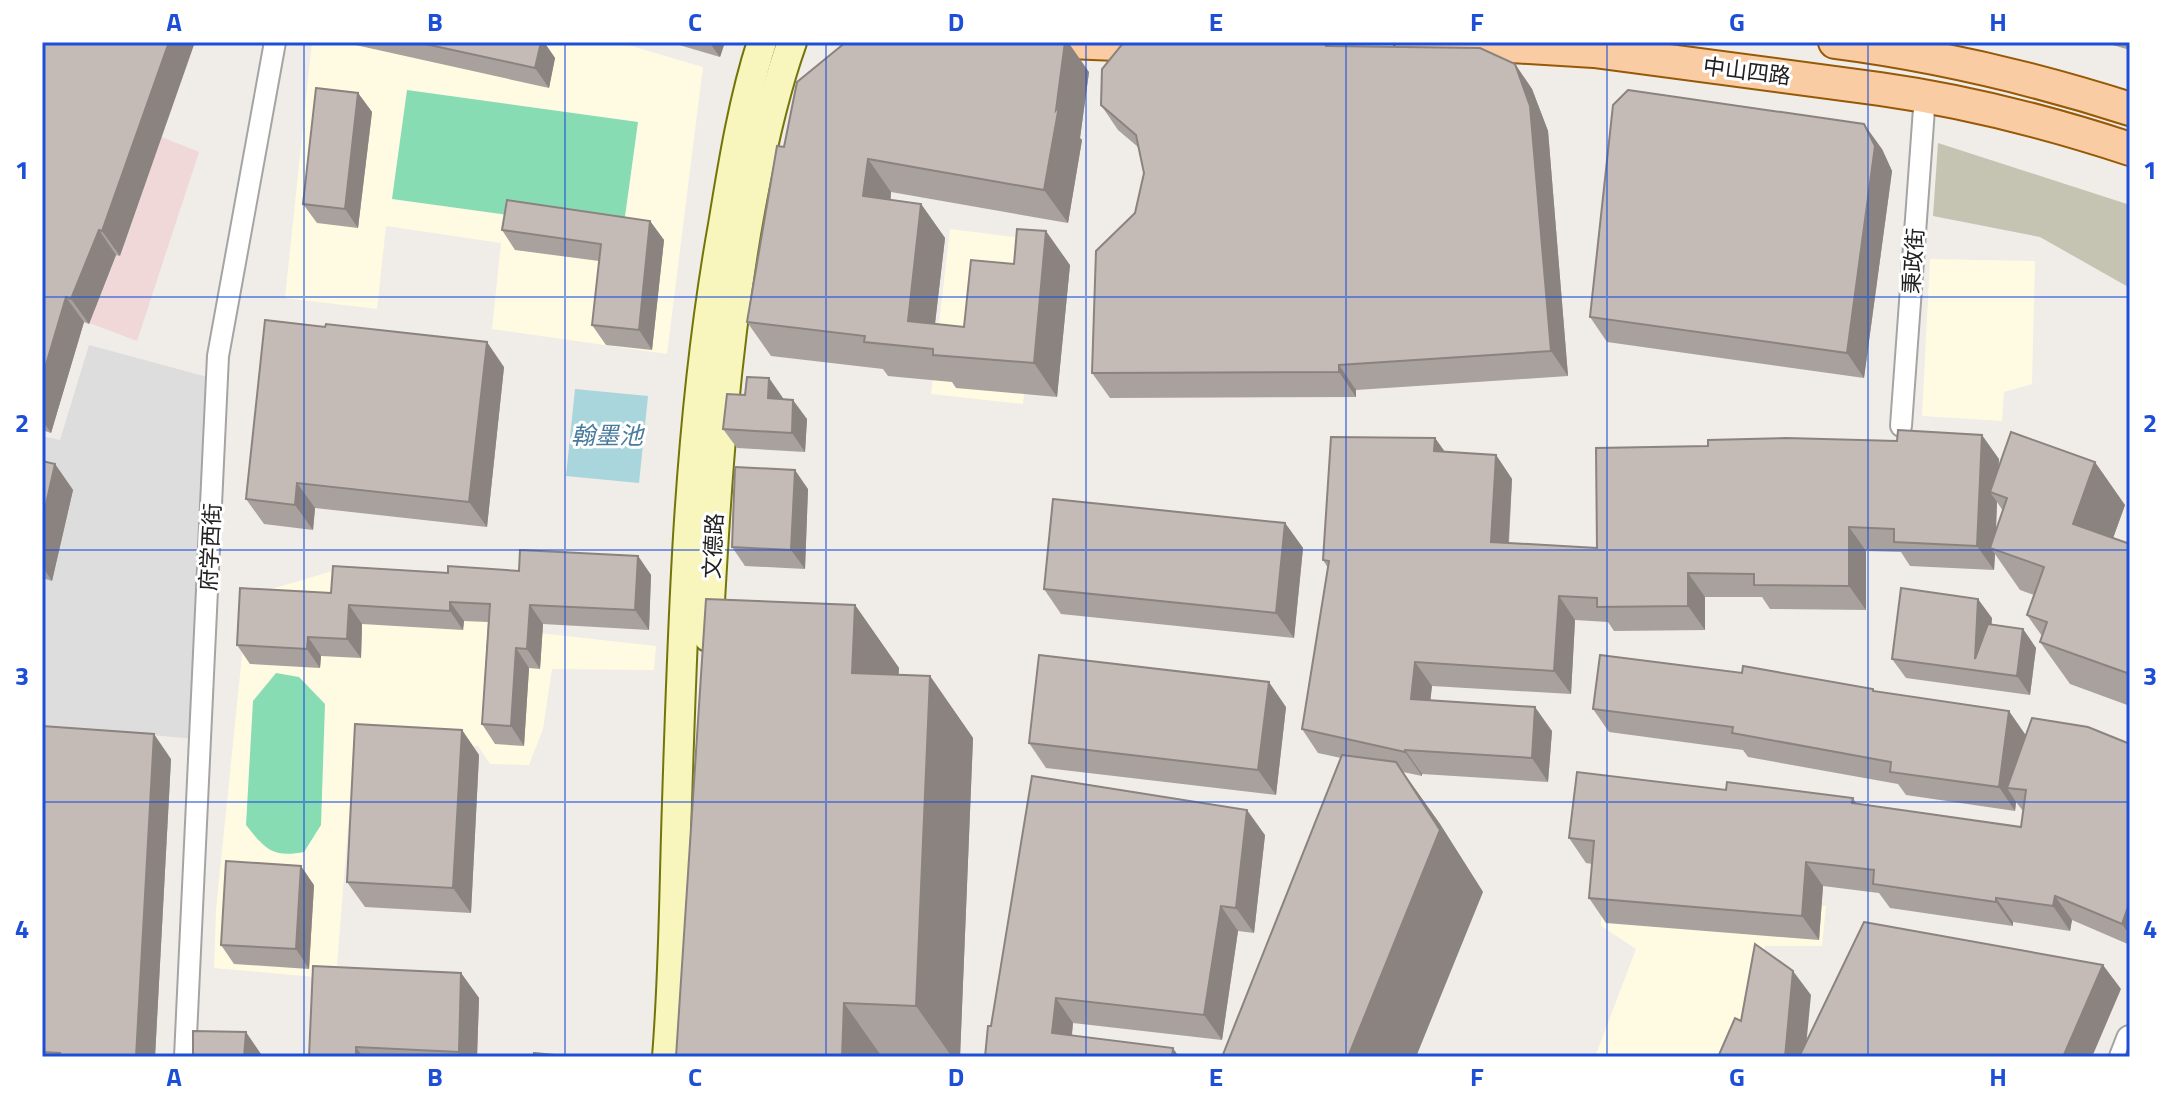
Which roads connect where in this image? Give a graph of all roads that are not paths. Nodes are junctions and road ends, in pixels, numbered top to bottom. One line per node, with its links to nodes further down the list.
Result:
1 (275, 42): 14 (street, 府学西街)
2 (762, 42): 15 (main road, 文德路)
3 (792, 42): 16 (main road, 文德路)
4 (1069, 42): 7 (main road)
5 (1835, 42): 10 (main road)
6 (1512, 43): 8 (main road, 中山四路); 9 (main road, 中山四路)
7 (1197, 46)
8 (1380, 48)
9 (1925, 95): 11 (main road, 中山四路); 12 (street, 秉政街)
10 (2130, 109)
11 (2130, 149)
12 (1901, 426)
13 (2130, 1039): 17 (street)
14 (185, 1057)
15 (667, 1057)
16 (692, 1057)
17 (2123, 1057)

